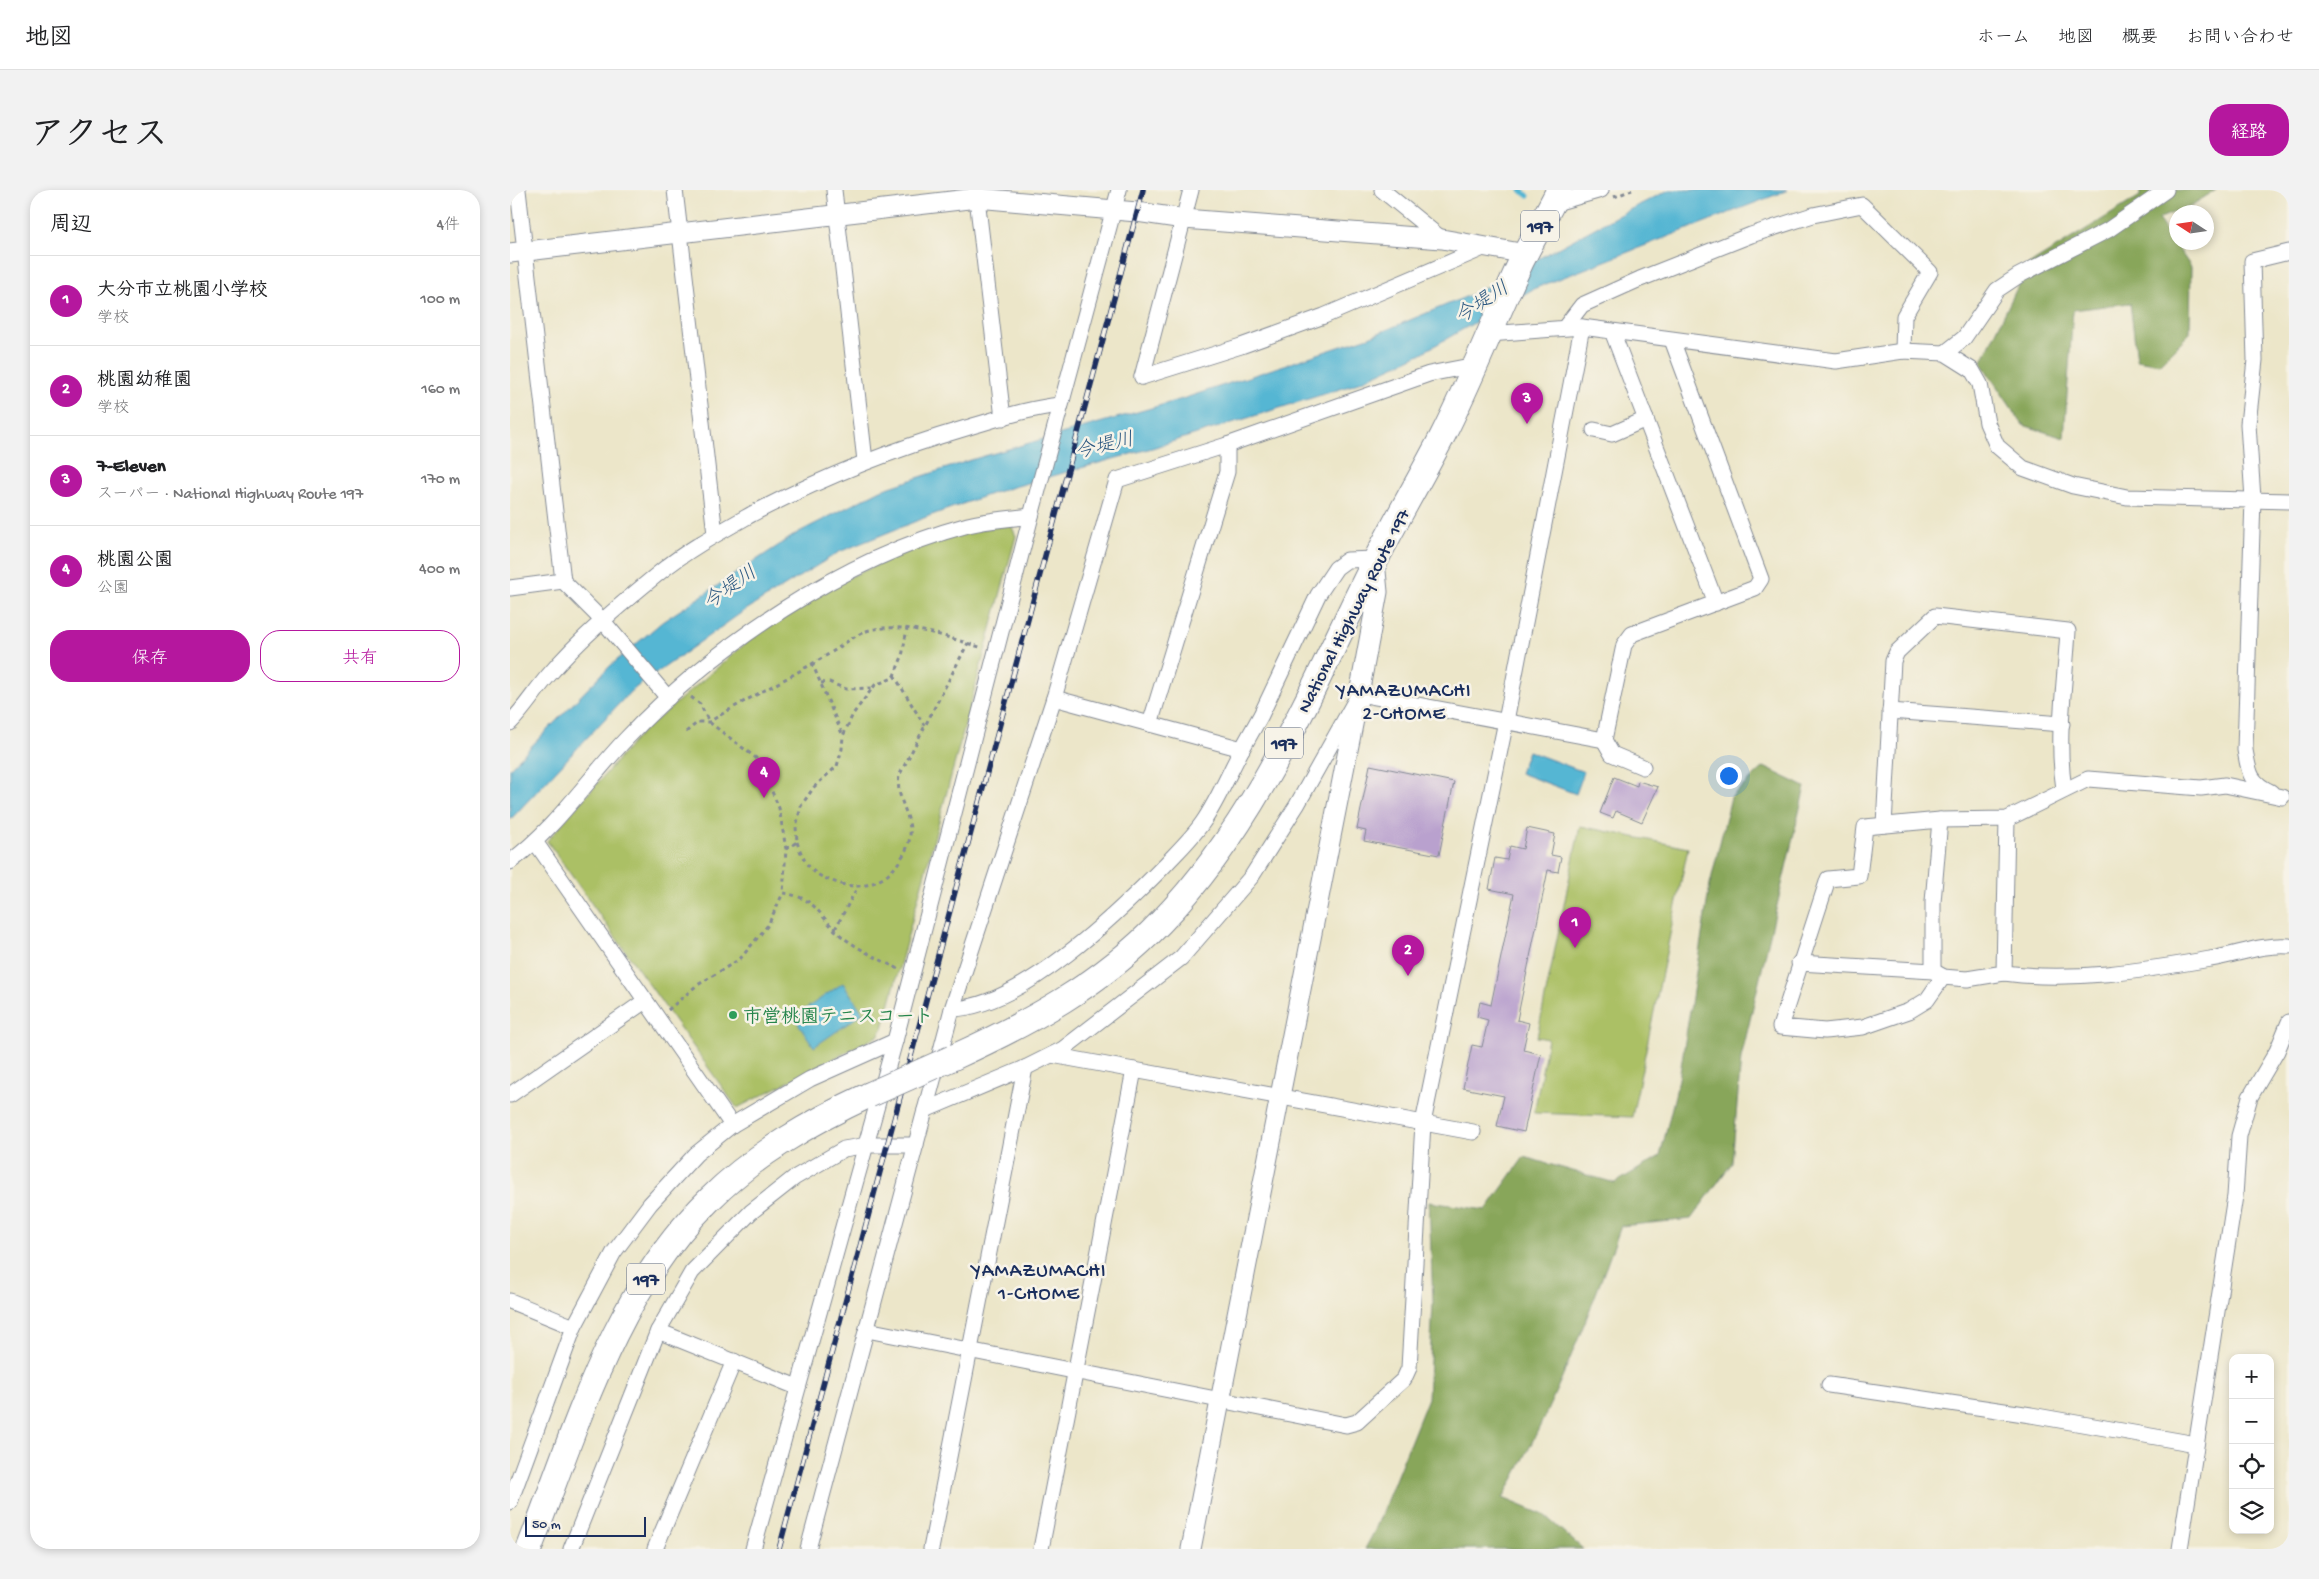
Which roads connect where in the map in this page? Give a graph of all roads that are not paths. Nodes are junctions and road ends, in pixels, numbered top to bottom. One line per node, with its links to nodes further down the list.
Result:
1 (518, 190): 17 (street)
2 (674, 190): 14 (street)
3 (834, 190): 12 (street)
4 (1119, 190): 11 (street)
5 (1191, 190): 13 (street)
6 (1382, 190): 15 (street)
7 (1601, 190): 10 (street)
8 (2166, 190): 26 (street)
9 (977, 194): 11 (street); 12 (street); 29 (street)
10 (1556, 197): 19 (highway, National Highway Route 197 / 197)
11 (1114, 210): 13 (street); 28 (street)
12 (837, 215): 14 (street); 33 (street)
13 (1184, 219): 15 (street); 16 (street)
14 (680, 233): 17 (street); 37 (street)
15 (1442, 239): 16 (street)
16 (1488, 246): 19 (street)
17 (517, 252): 39 (street)
18 (2289, 252): 34 (street)
19 (1523, 258): 22 (highway, National Highway Route 197 / 197)
20 (1564, 327): 21 (street); 22 (street); 25 (street)
21 (1582, 327): 23 (street); 47 (street)
22 (1491, 329): 27 (highway, National Highway Route 197 / 197)
23 (1612, 331): 24 (street); 30 (street)
24 (1672, 340): 25 (street); 41 (street)
25 (1902, 351): 26 (street)
26 (1945, 353): 34 (street)
27 (1475, 365): 32 (street); 38 (highway, National Highway Route 197 / 197)
28 (1061, 405): 29 (street); 36 (street)
29 (1003, 418): 33 (street)
30 (1646, 420): 31 (street); 41 (street)
31 (1594, 430)
32 (1228, 445): 45 (street); 49 (street)
33 (865, 461): 37 (street)
34 (2253, 499): 35 (street); 55 (street)
35 (2289, 501)
36 (1031, 516): 44 (street); 68 (street)
37 (715, 534): 42 (street)
38 (1375, 559): 43 (street); 52 (street); 92 (highway, National Highway Route 197 / 197, bridge)
39 (563, 581): 40 (street); 42 (street)
40 (510, 588)
41 (1716, 603): 51 (street)
42 (603, 621): 44 (street); 48 (street)
43 (1359, 694): 47 (street); 69 (street); 73 (street)
44 (668, 698): 59 (street)
45 (1054, 698): 49 (street); 66 (street)
46 (1890, 711): 50 (street); 50 (street); 58 (street)
47 (1506, 721): 51 (street); 75 (street)
48 (510, 723)
49 (1150, 724): 52 (street)
50 (2062, 724): 54 (street)
51 (1604, 740): 53 (street)
52 (1242, 749): 66 (street)
53 (1643, 767)
54 (2064, 789): 55 (street); 56 (street)
55 (2286, 801)
56 (2007, 819): 57 (street); 63 (street)
57 (1940, 820): 58 (street); 64 (street)
58 (1884, 825): 62 (street)
59 (536, 843): 60 (street); 65 (street)
60 (510, 862)
61 (2289, 946): 63 (street)
62 (1799, 963): 64 (street); 64 (street)
63 (2004, 973): 64 (street)
64 (1938, 974)
65 (645, 1001): 72 (street); 76 (street)
66 (952, 1009): 74 (street)
67 (2289, 1022): 90 (street)
68 (895, 1041): 76 (street); 78 (street)
69 (1052, 1055): 70 (street); 71 (street)
70 (1025, 1068): 74 (street); 84 (street)
71 (1134, 1070): 73 (street); 86 (street)
72 (510, 1095)
73 (1280, 1097): 75 (street); 89 (street)
74 (926, 1110): 79 (street)
75 (1423, 1123): 77 (street); 89 (street)
76 (732, 1125): 81 (street)
77 (1473, 1132)
78 (867, 1145): 79 (street); 83 (street); 88 (street)
79 (916, 1145): 82 (street)
80 (510, 1301): 81 (street)
81 (574, 1327): 91 (street)
82 (867, 1330): 84 (street); 96 (street)
83 (658, 1331): 85 (street); 93 (street)
84 (970, 1350): 86 (street); 97 (street)
85 (734, 1362): 88 (street); 94 (street)
86 (1076, 1371): 89 (street); 98 (street)
87 (1829, 1385): 90 (street)
88 (797, 1387): 95 (street)
89 (1220, 1399): 99 (street)
90 (2196, 1444): 100 (street)
91 (510, 1502)
92 (528, 1549)
93 (571, 1549)
94 (655, 1549)
95 (753, 1549)
96 (808, 1549)
97 (932, 1549)
98 (1041, 1549)
99 (1191, 1549)
100 (2180, 1549)

